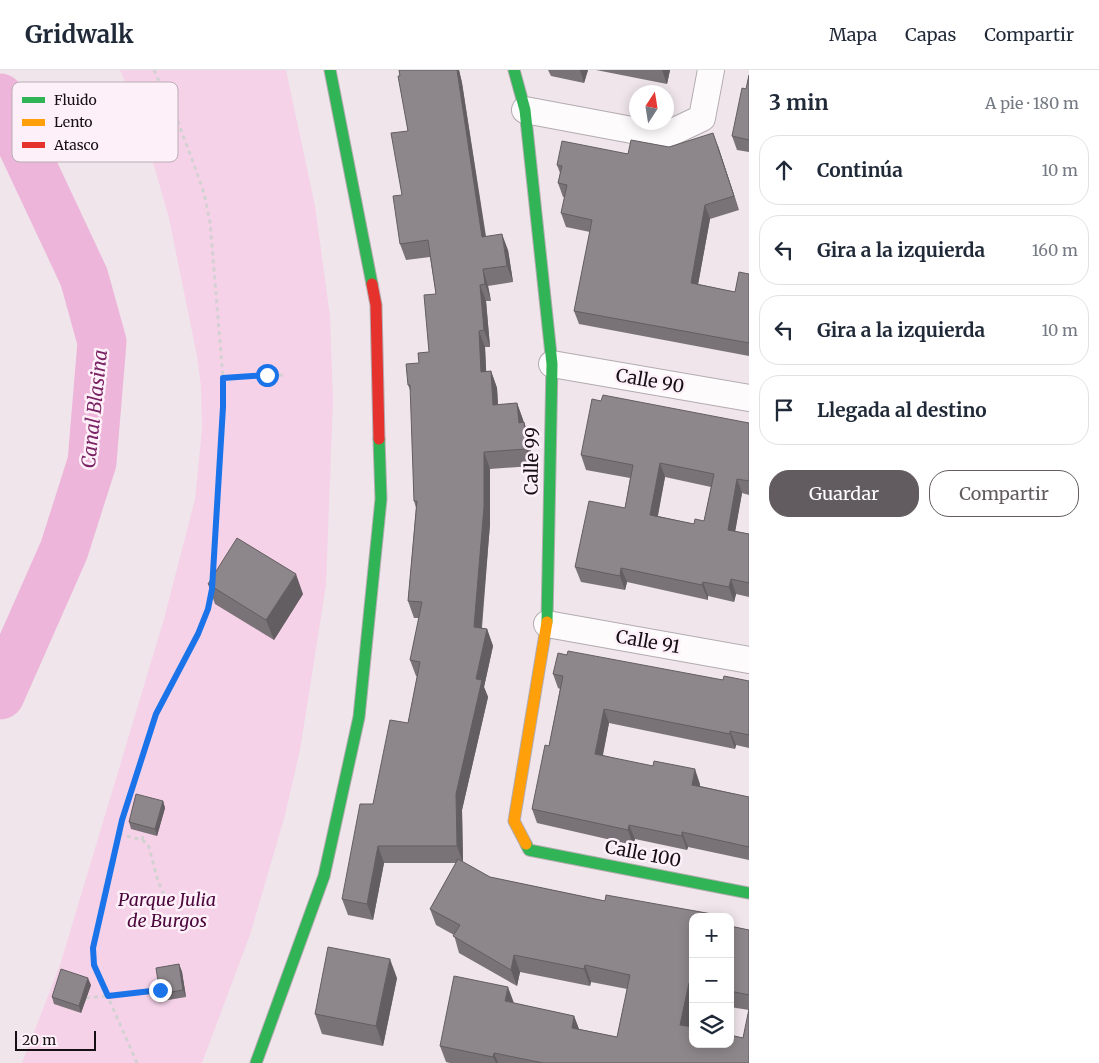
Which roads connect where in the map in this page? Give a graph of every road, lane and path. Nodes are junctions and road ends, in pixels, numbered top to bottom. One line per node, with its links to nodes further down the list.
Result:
1 (154, 70): 5 (path)
2 (330, 70): 24 (street)
3 (514, 70): 6 (street, Calle 99)
4 (711, 70): 6 (street)
5 (160, 82)
6 (525, 110): 8 (street, Calle 99)
7 (178, 122): 10 (path)
8 (552, 364): 11 (street, Calle 90); 12 (street, Calle 99)
9 (285, 375): 10 (path)
10 (223, 378): 15 (path)
11 (749, 398)
12 (547, 624): 13 (street, Calle 91); 17 (street, Calle 99)
13 (749, 660)
14 (144, 832): 16 (path)
15 (119, 834): 16 (path); 21 (path)
16 (142, 840): 19 (path)
17 (529, 850): 18 (street, Calle 100)
18 (749, 893)
19 (168, 904)
20 (160, 990): 21 (path)
21 (108, 996): 22 (path); 23 (path)
22 (86, 998)
23 (136, 1063)
24 (256, 1063)

